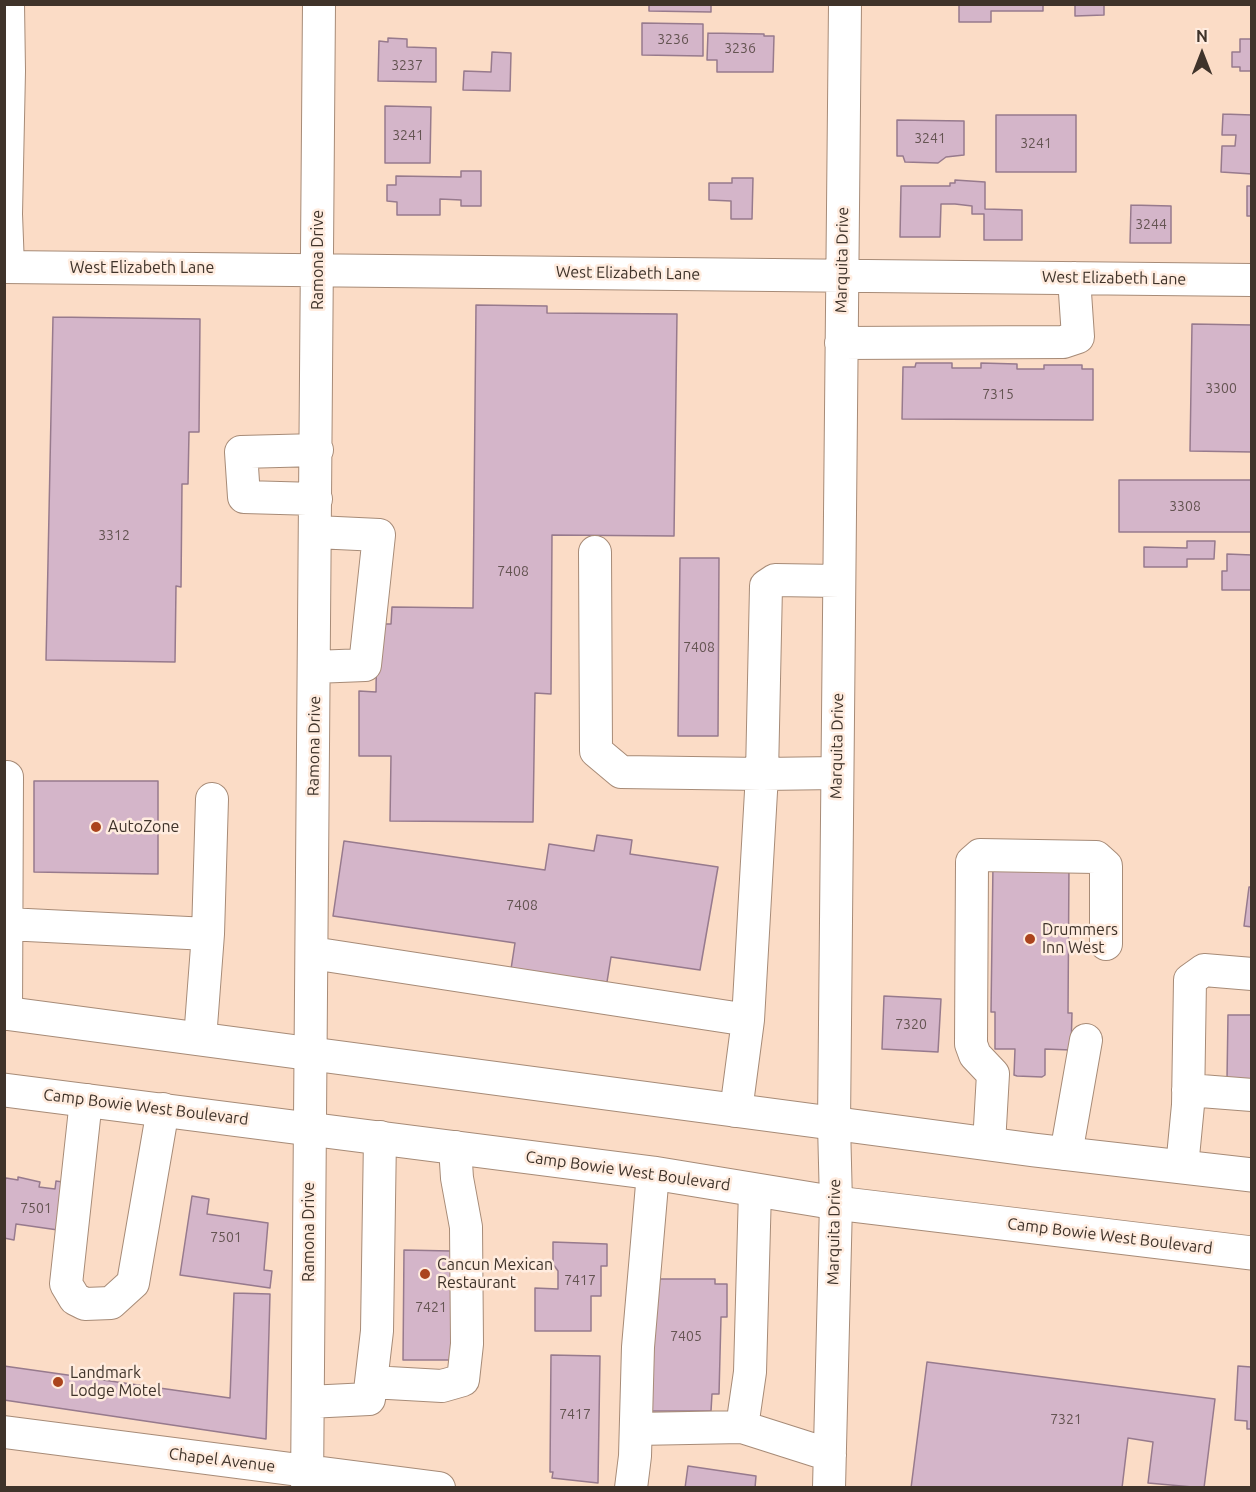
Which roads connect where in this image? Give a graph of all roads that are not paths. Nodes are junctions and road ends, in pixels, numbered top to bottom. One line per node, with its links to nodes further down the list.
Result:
1 (8, 4): 4 (street)
2 (319, 4): 6 (street, Ramona Drive)
3 (845, 4): 7 (street, Marquita Drive)
4 (7, 71): 5 (street)
5 (6, 267): 6 (street, West Elizabeth Lane)
6 (318, 268): 7 (street, West Elizabeth Lane); 11 (street, Ramona Drive)
7 (841, 276): 8 (street, West Elizabeth Lane); 10 (street, Marquita Drive)
8 (1074, 278): 9 (street, West Elizabeth Lane); 10 (street)
9 (1251, 280)
10 (841, 343): 15 (street, Marquita Drive)
11 (317, 450): 12 (street, Ramona Drive); 12 (street)
12 (316, 499): 13 (street, Ramona Drive)
13 (316, 532): 16 (street, Ramona Drive); 16 (street)
14 (595, 552): 18 (street)
15 (839, 581): 17 (street, Marquita Drive); 18 (street)
16 (314, 667): 24 (street, Ramona Drive)
17 (837, 773): 18 (street); 37 (street, Marquita Drive)
18 (762, 774): 27 (street)
19 (7, 777): 21 (street)
20 (212, 799): 22 (street)
21 (7, 924): 22 (street); 26 (street)
22 (208, 934): 28 (street)
23 (1106, 944): 40 (street)
24 (312, 953): 27 (street); 30 (street, Ramona Drive)
25 (1251, 974): 32 (street)
26 (5, 1013): 28 (main road)
27 (748, 1020): 36 (street)
28 (200, 1039): 30 (main road)
29 (1086, 1040): 42 (street)
30 (311, 1053): 36 (main road); 38 (street, Ramona Drive)
31 (4, 1090): 34 (main road, Camp Bowie West Boulevard)
32 (1188, 1090): 33 (street); 43 (street)
33 (1251, 1095)
34 (86, 1100): 35 (main road, Camp Bowie West Boulevard); 35 (street)
35 (163, 1110): 38 (main road, Camp Bowie West Boulevard)
36 (736, 1111): 37 (main road)
37 (834, 1124): 40 (main road); 47 (street, Marquita Drive)
38 (310, 1127): 39 (main road, Camp Bowie West Boulevard); 50 (street, Ramona Drive)
39 (380, 1137): 41 (main road, Camp Bowie West Boulevard); 49 (street)
40 (989, 1144): 42 (main road)
41 (456, 1147): 44 (main road, Camp Bowie West Boulevard); 49 (street)
42 (1066, 1154): 43 (main road)
43 (1182, 1167): 45 (main road)
44 (652, 1173): 46 (main road, Camp Bowie West Boulevard); 52 (street)
45 (1251, 1175)
46 (755, 1190): 47 (main road, Camp Bowie West Boulevard); 51 (street)
47 (836, 1203): 48 (main road, Camp Bowie West Boulevard); 54 (street, Marquita Drive)
48 (1251, 1253)
49 (371, 1382): 50 (street)
50 (308, 1402): 55 (street, Ramona Drive)
51 (742, 1427): 52 (street); 54 (street)
52 (636, 1429): 57 (street)
53 (4, 1432): 55 (street, Chapel Avenue)
54 (830, 1455): 58 (street, Marquita Drive)
55 (307, 1479): 56 (street, Chapel Avenue)
56 (440, 1488)
57 (631, 1488)
58 (829, 1488)

